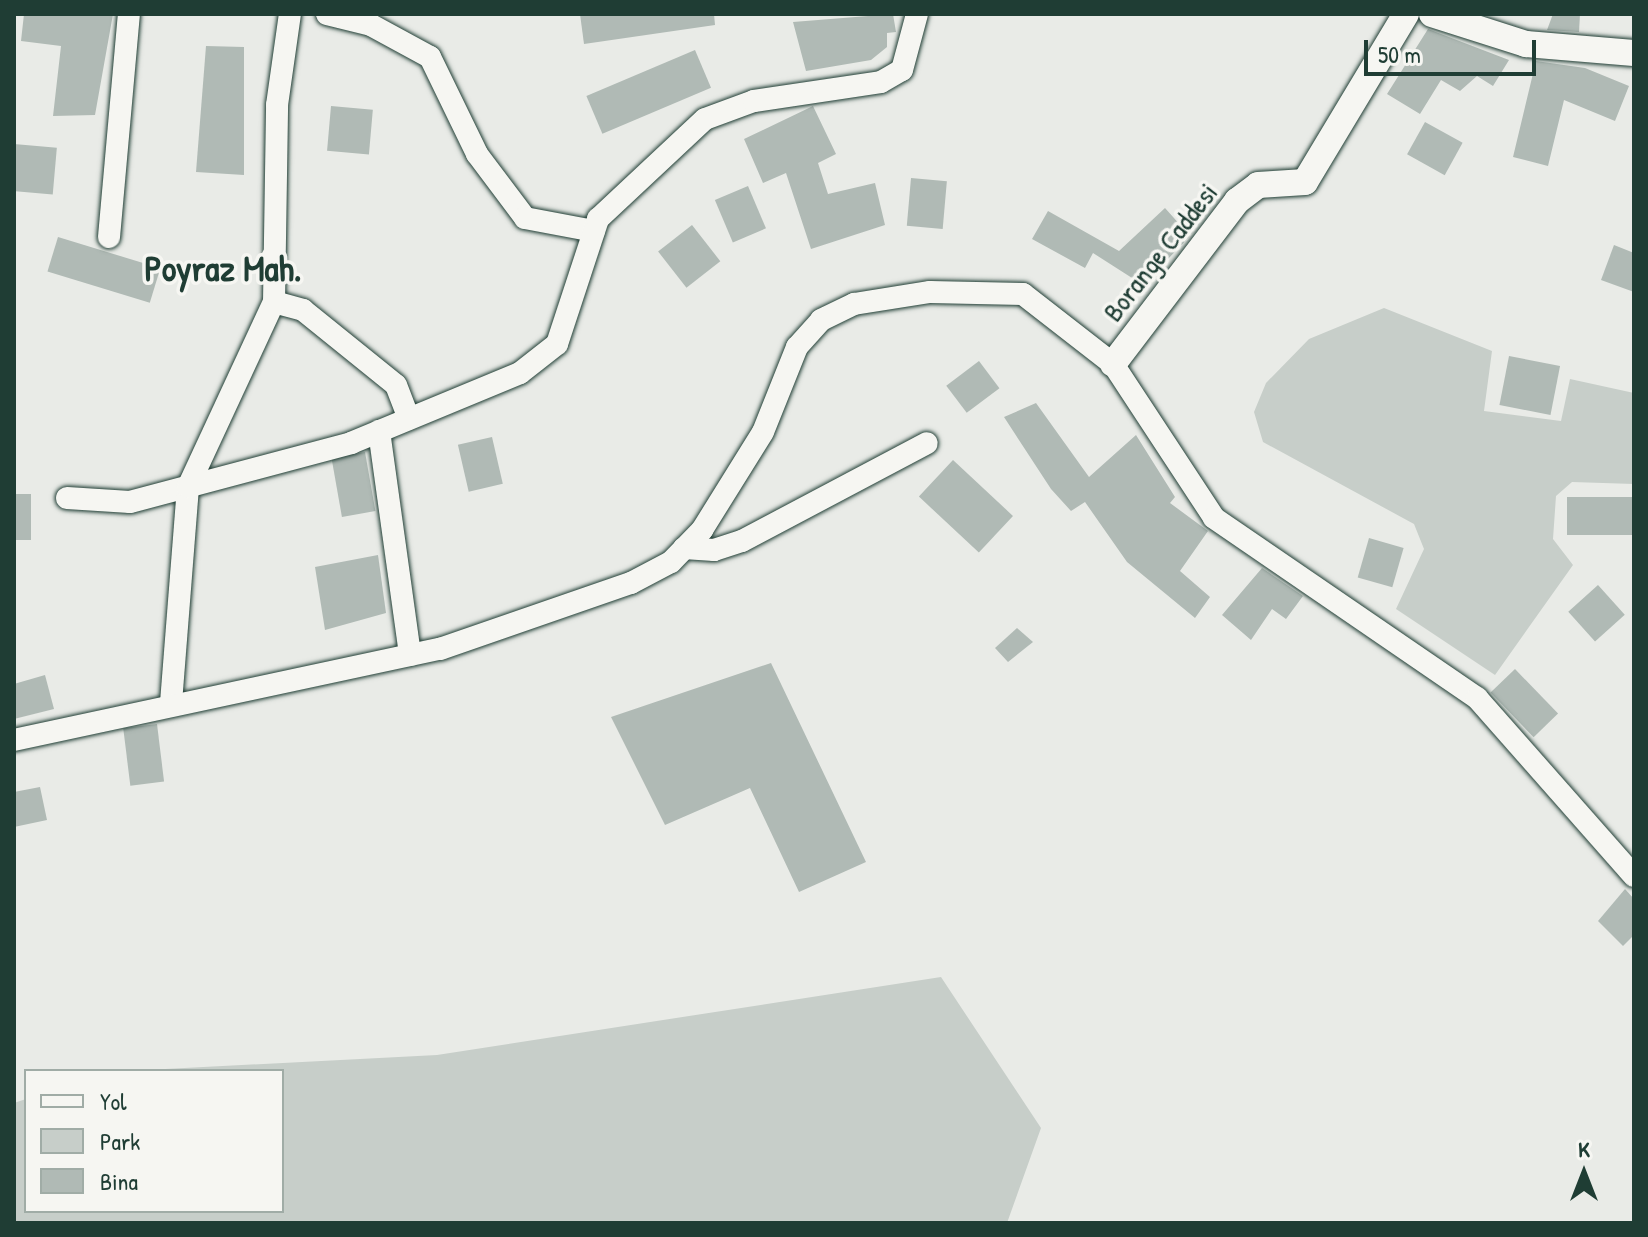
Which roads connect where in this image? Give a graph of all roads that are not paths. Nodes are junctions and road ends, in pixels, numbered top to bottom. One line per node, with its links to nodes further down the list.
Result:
1 (129, 14): 9 (street)
2 (290, 14): 10 (street)
3 (327, 14): 8 (street)
4 (917, 14): 8 (street)
5 (1406, 14): 11 (street, Borange Caddesi)
6 (1447, 15): 7 (street)
7 (1634, 53)
8 (594, 231): 12 (street)
9 (109, 237)
10 (274, 302): 12 (street); 15 (street)
11 (1113, 364): 17 (street); 21 (street)
12 (409, 419): 13 (street)
13 (379, 431): 15 (street); 18 (street)
14 (927, 443): 17 (street)
15 (188, 487): 16 (street); 19 (street)
16 (67, 498)
17 (684, 548): 18 (street)
18 (410, 655): 19 (street)
19 (171, 703): 20 (street)
20 (14, 740)
21 (1634, 876)

